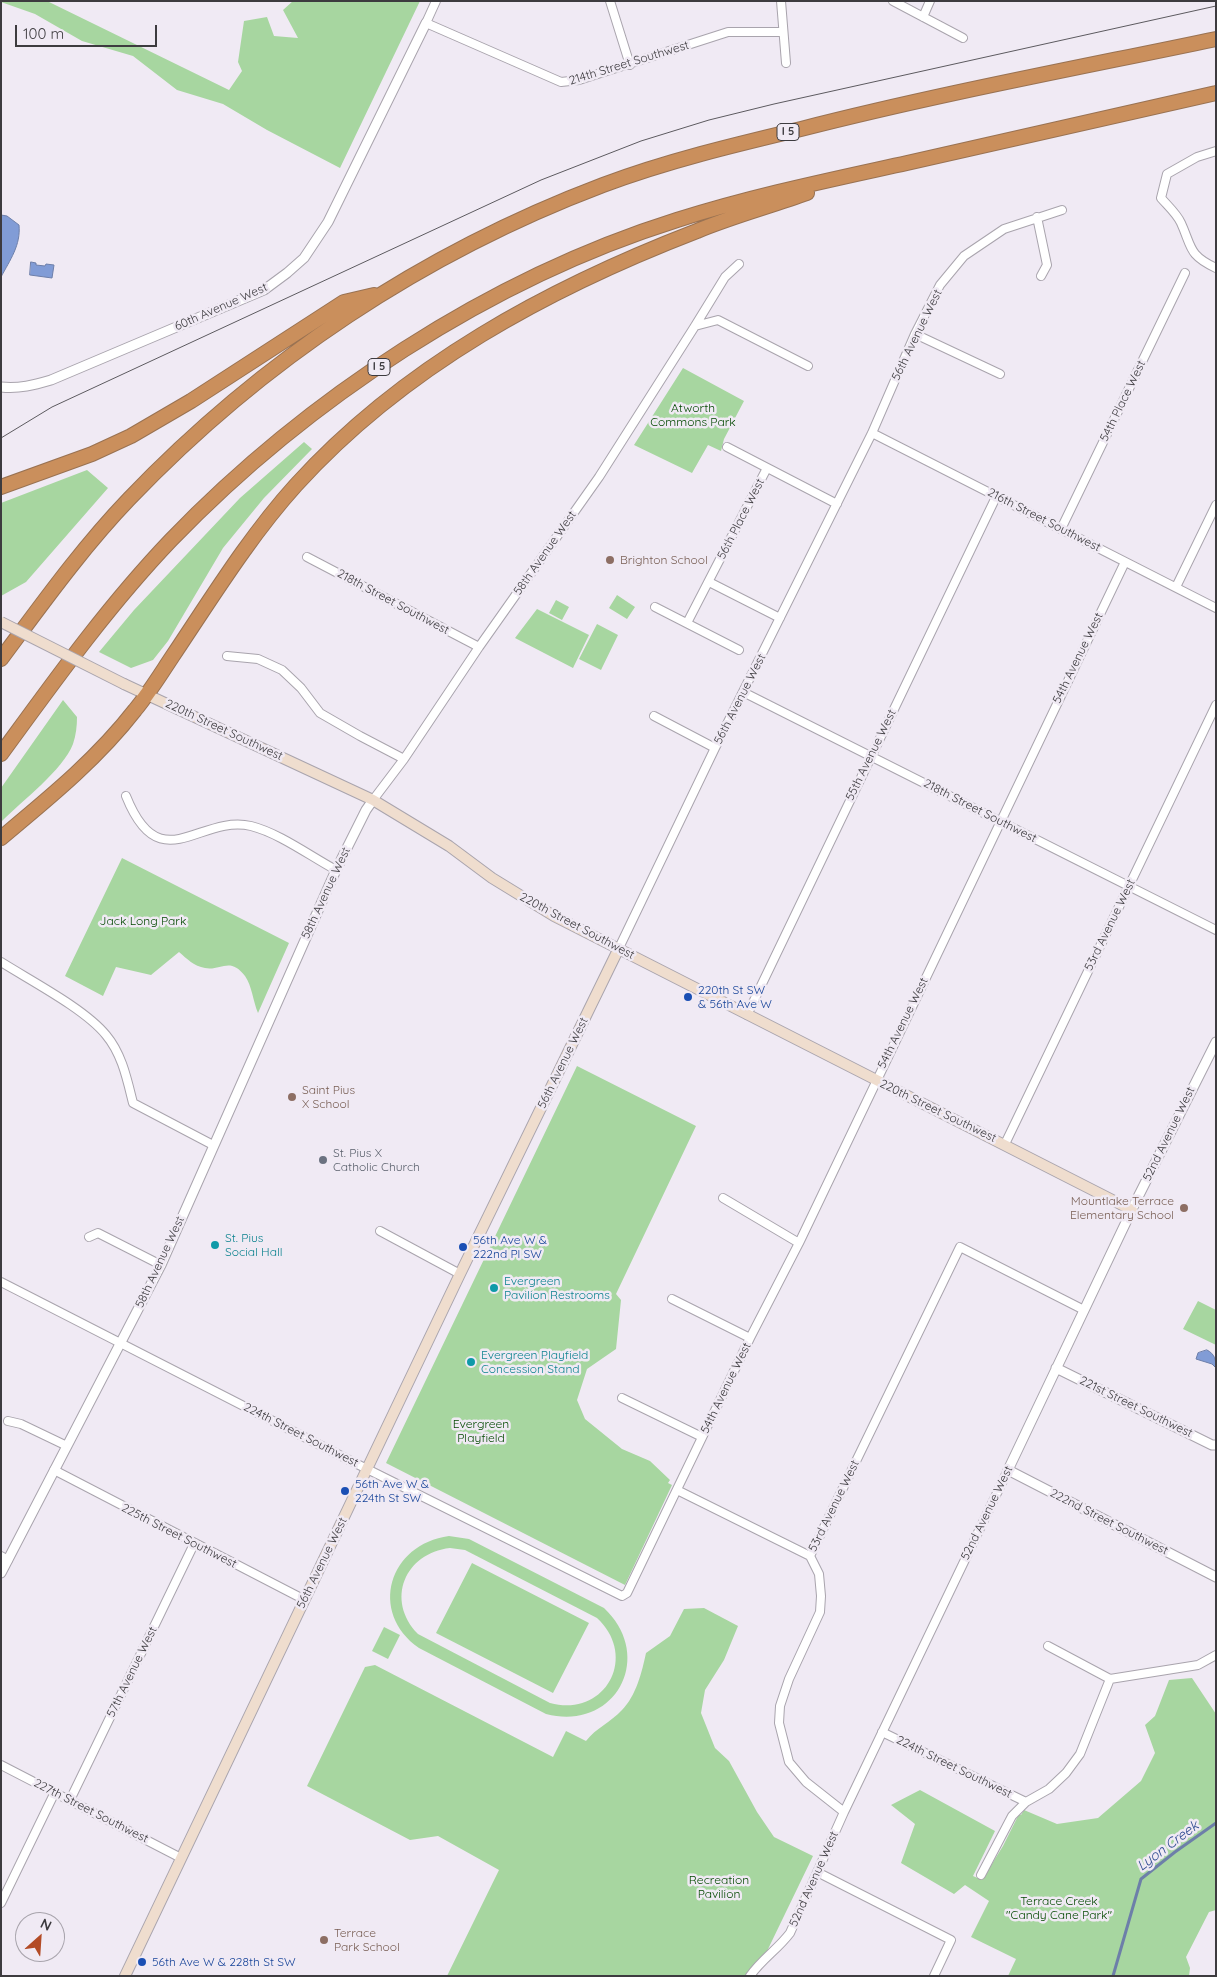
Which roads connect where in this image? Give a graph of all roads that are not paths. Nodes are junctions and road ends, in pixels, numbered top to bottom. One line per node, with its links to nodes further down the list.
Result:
1 (436, 1): 7 (street, 60th Avenue West)
2 (610, 1): 12 (street)
3 (781, 1): 8 (street)
4 (893, 1): 6 (street)
5 (930, 1): 6 (street)
6 (923, 17): 9 (street)
7 (426, 23): 12 (street, 214th Street Southwest); 27 (street, 60th Avenue West)
8 (782, 32): 11 (street); 12 (street, 214th Street Southwest)
9 (963, 38)
10 (1216, 39): 22 (highway, I 5)
11 (786, 63)
12 (630, 65)
13 (1216, 93): 15 (highway, I 5)
14 (1216, 151): 19 (street)
15 (882, 168): 50 (highway); 54 (highway, I 5)
16 (1062, 210): 17 (street, 56th Avenue West)
17 (1037, 217): 21 (street); 24 (street, 56th Avenue West)
18 (739, 264): 23 (street, 58th Avenue West)
19 (1216, 268)
20 (1185, 273): 35 (street, 54th Place West)
21 (1041, 276)
22 (382, 293): 31 (highway); 48 (highway, I 5)
23 (695, 326): 25 (street); 45 (street, 58th Avenue West)
24 (915, 334): 26 (street); 28 (street, 56th Avenue West)
25 (808, 366)
26 (1000, 374)
27 (1, 387)
28 (872, 433): 32 (street, 216th Street Southwest); 33 (street, 56th Avenue West)
29 (727, 448): 30 (street)
30 (767, 468): 33 (street); 38 (street, 56th Place West)
31 (1, 487)
32 (996, 497): 35 (street, 216th Street Southwest); 55 (street, 55th Avenue West)
33 (837, 504): 42 (street, 56th Avenue West)
34 (1216, 505): 39 (street)
35 (1061, 529): 37 (street, 216th Street Southwest)
36 (307, 557): 45 (street, 218th Street Southwest)
37 (1125, 562): 39 (street, 216th Street Southwest); 59 (street, 54th Avenue West)
38 (709, 582): 42 (street); 44 (street, 56th Place West)
39 (1176, 588): 41 (street, 216th Street Southwest)
40 (655, 607): 44 (street)
41 (1216, 608)
42 (780, 618): 49 (street, 56th Avenue West)
43 (1, 622): 50 (main road, 220th Street Southwest, bridge)
44 (687, 623): 46 (street)
45 (478, 647): 56 (street, 58th Avenue West)
46 (739, 650)
47 (227, 656): 56 (street)
48 (1, 659)
49 (743, 692): 53 (street, 56th Avenue West); 55 (street, 218th Street Southwest)
50 (146, 694): 58 (main road, 220th Street Southwest); 60 (highway)
51 (1216, 705): 62 (street, 53rd Avenue West)
52 (654, 716): 53 (street)
53 (715, 748): 64 (street, 56th Avenue West)
54 (1, 754)
55 (871, 756): 59 (street, 218th Street Southwest); 66 (street, 55th Avenue West)
56 (404, 759): 58 (street, 58th Avenue West)
57 (126, 796): 61 (street)
58 (373, 800): 61 (street, 58th Avenue West); 64 (main road, 220th Street Southwest)
59 (1000, 821): 62 (street, 218th Street Southwest); 68 (street, 54th Avenue West)
60 (1, 838)
61 (336, 870): 70 (street, 58th Avenue West)
62 (1128, 886): 63 (street, 218th Street Southwest); 69 (street, 53rd Avenue West)
63 (1216, 930)
64 (618, 950): 66 (main road, 220th Street Southwest); 77 (main road, 56th Avenue West)
65 (1, 962): 70 (street)
66 (747, 1015): 68 (main road, 220th Street Southwest)
67 (1216, 1042): 72 (street, 52nd Avenue West)
68 (876, 1081): 69 (main road, 220th Street Southwest); 75 (street, 54th Avenue West)
69 (1005, 1144): 72 (main road, 220th Street Southwest)
70 (213, 1145): 76 (street, 58th Avenue West)
71 (723, 1198): 75 (street)
72 (1132, 1210): 80 (street, 52nd Avenue West)
73 (380, 1231): 77 (street)
74 (89, 1237): 76 (street)
75 (799, 1243): 81 (street, 54th Avenue West)
76 (161, 1264): 82 (street, 58th Avenue West)
77 (460, 1274): 89 (main road, 56th Avenue West)
78 (1, 1282): 82 (street, 224th Street Southwest)
79 (672, 1299): 81 (street)
80 (1084, 1310): 83 (street, 52nd Avenue West); 94 (street, 53rd Avenue West)
81 (750, 1338): 86 (street, 54th Avenue West)
82 (121, 1343): 88 (street, 58th Avenue West); 89 (street, 224th Street Southwest)
83 (1056, 1368): 87 (street, 221st Street Southwest); 91 (street, 52nd Avenue West)
84 (622, 1398): 86 (street)
85 (8, 1421): 88 (street)
86 (702, 1437): 92 (street, 54th Avenue West)
87 (1216, 1445)
88 (66, 1446): 90 (street, 58th Avenue West)
89 (368, 1469): 98 (street, 224th Street Southwest); 99 (main road, 56th Avenue West)
90 (54, 1470): 93 (street, 225th Street Southwest); 95 (street, 58th Avenue West)
91 (1008, 1470): 97 (street, 222nd Street Southwest); 103 (street, 52nd Avenue West)
92 (677, 1490): 94 (street); 98 (street, 54th Avenue West)
93 (194, 1544): 99 (street, 225th Street Southwest); 106 (street, 57th Avenue West)
94 (810, 1556): 108 (street, 53rd Avenue West)
95 (5, 1558): 96 (street, 58th Avenue West)
96 (1, 1573)
97 (1214, 1575)
98 (627, 1592)
99 (305, 1600): 109 (main road, 56th Avenue West)
100 (1048, 1646): 102 (street)
101 (1216, 1655): 102 (street)
102 (1110, 1679): 107 (street)
103 (882, 1732): 107 (street, 224th Street Southwest); 108 (street, 52nd Avenue West)
104 (1, 1765): 105 (street, 227th Street Southwest)
105 (55, 1792): 106 (street, 227th Street Southwest); 112 (street)
106 (70, 1800): 109 (street, 227th Street Southwest)
107 (1026, 1802): 111 (street)
108 (844, 1812): 110 (street, 52nd Avenue West)
109 (181, 1858): 113 (main road, 56th Avenue West)
110 (817, 1872): 114 (street, 52nd Avenue West); 115 (street)
111 (981, 1876)
112 (1, 1903)
113 (125, 1976)
114 (750, 1976)
115 (934, 1976)

